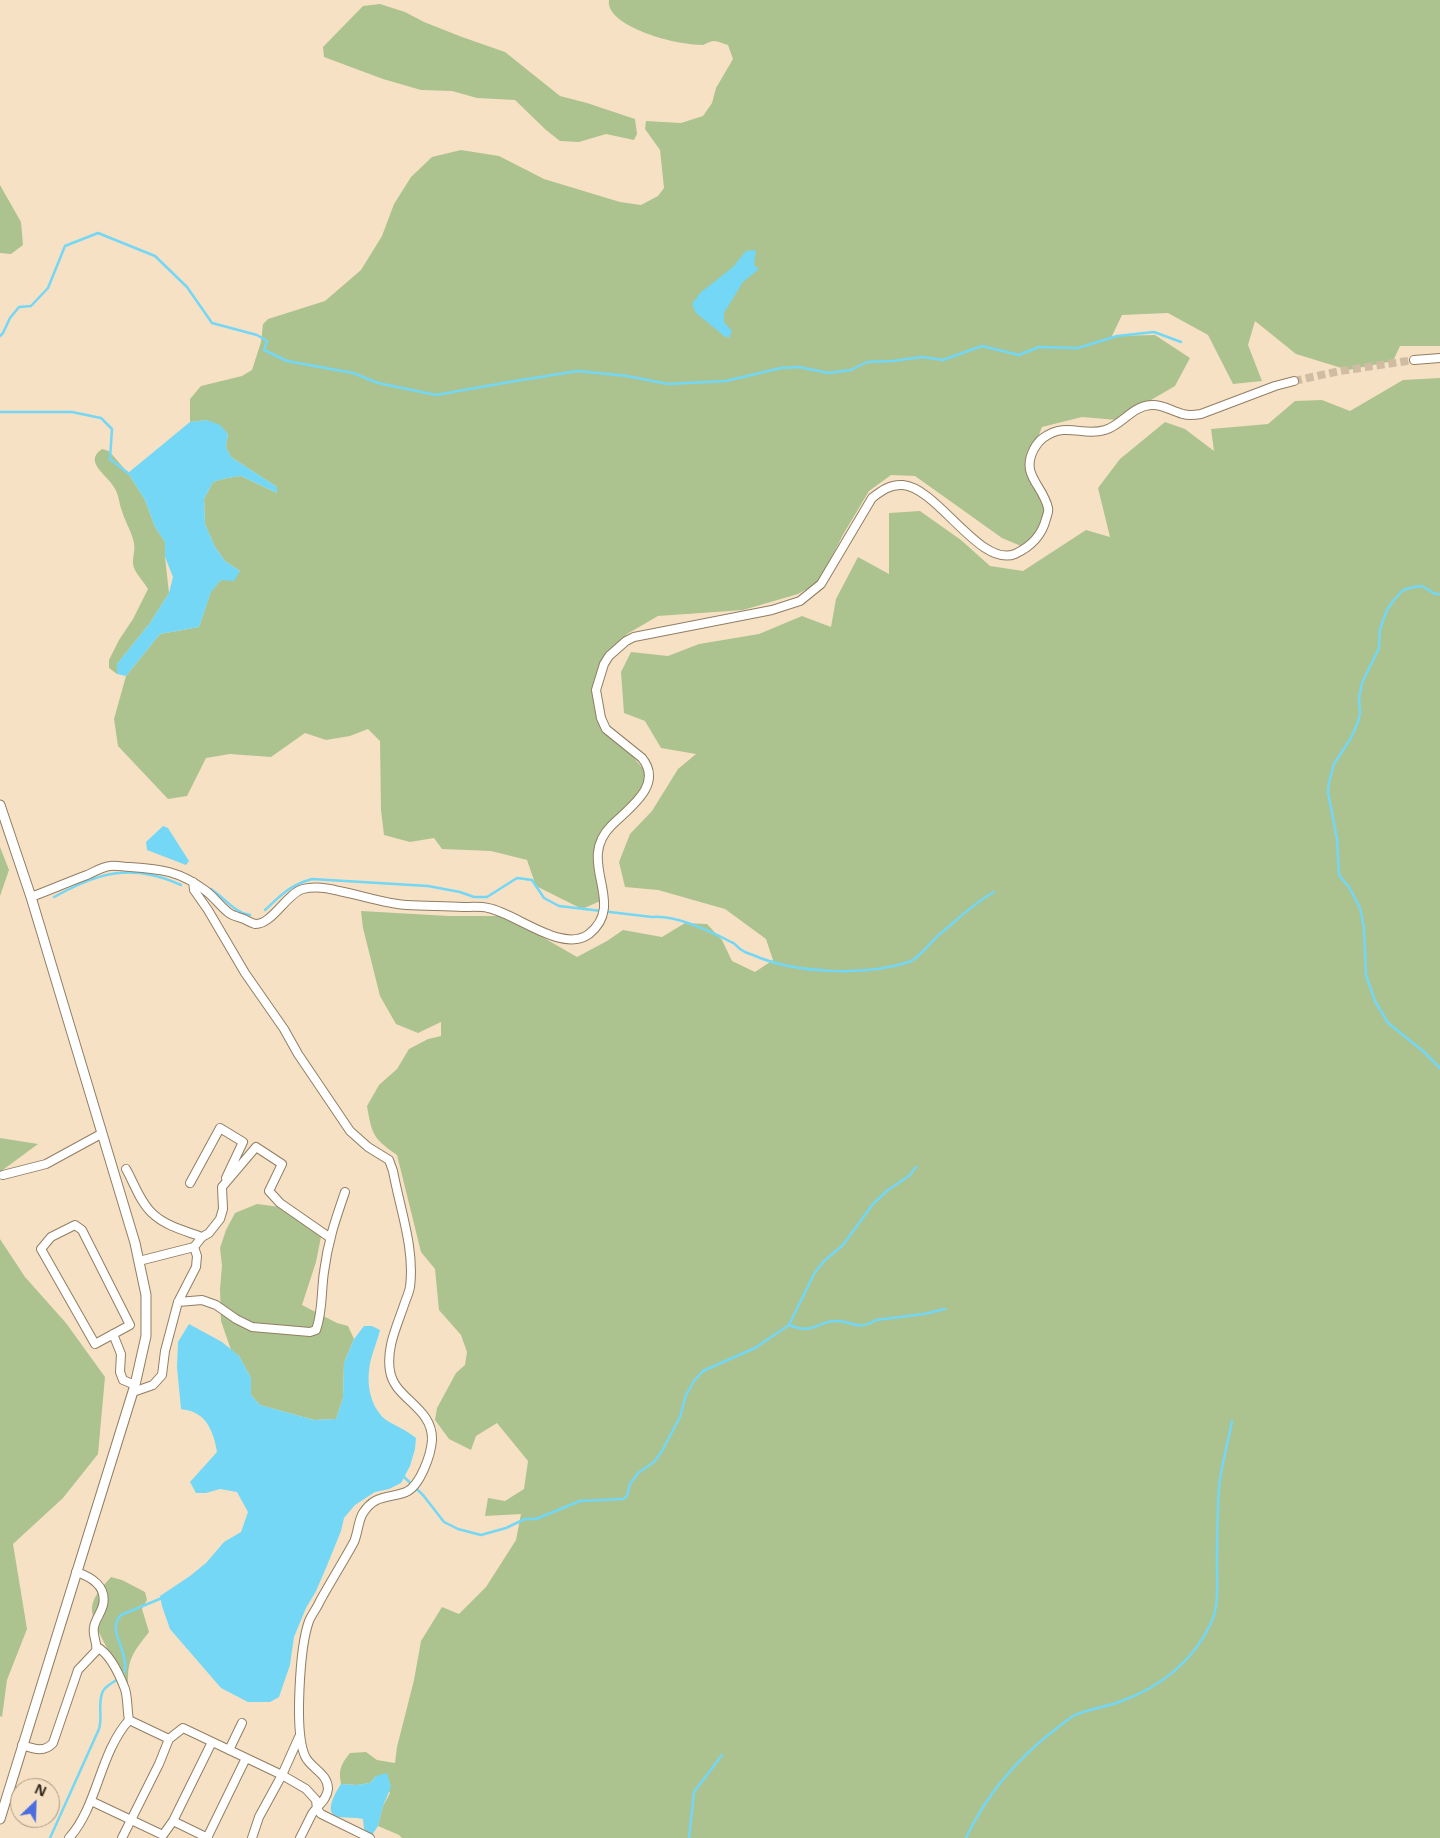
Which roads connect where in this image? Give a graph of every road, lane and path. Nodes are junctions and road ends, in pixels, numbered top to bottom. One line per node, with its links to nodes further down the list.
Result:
1 (1440, 358): 2 (street)
2 (1414, 360)
3 (1294, 381): 5 (street)
4 (0, 805): 6 (street)
5 (193, 882): 6 (street); 24 (street)
6 (31, 897): 7 (street)
7 (102, 1134): 9 (street); 16 (street)
8 (126, 1169): 14 (street)
9 (3, 1175)
10 (190, 1183): 11 (street)
11 (222, 1187): 13 (street); 14 (street)
12 (345, 1192): 13 (street)
13 (329, 1237): 17 (street)
14 (202, 1238): 15 (street)
15 (194, 1247): 16 (street); 17 (street)
16 (139, 1261): 19 (street)
17 (178, 1302): 19 (street)
18 (114, 1334): 18 (street); 19 (street)
19 (134, 1389): 20 (street)
20 (76, 1572): 21 (street); 27 (street)
21 (97, 1647): 22 (street); 27 (street)
22 (129, 1720): 25 (street); 31 (street)
23 (242, 1723): 28 (street)
24 (299, 1737): 30 (street); 32 (street)
25 (169, 1739): 26 (street); 34 (street)
26 (212, 1742): 28 (street); 35 (street)
27 (22, 1745): 33 (street)
28 (229, 1750): 29 (street)
29 (246, 1758): 30 (street); 38 (street)
30 (282, 1775): 32 (street); 39 (street)
31 (90, 1801): 34 (street); 36 (street)
32 (317, 1808): 40 (street); 41 (street)
33 (0, 1818)
34 (132, 1820): 35 (street); 37 (street)
35 (173, 1821): 38 (street)
36 (69, 1838)
37 (122, 1838)
38 (208, 1838)
39 (252, 1838)
40 (300, 1838)
41 (370, 1838)

